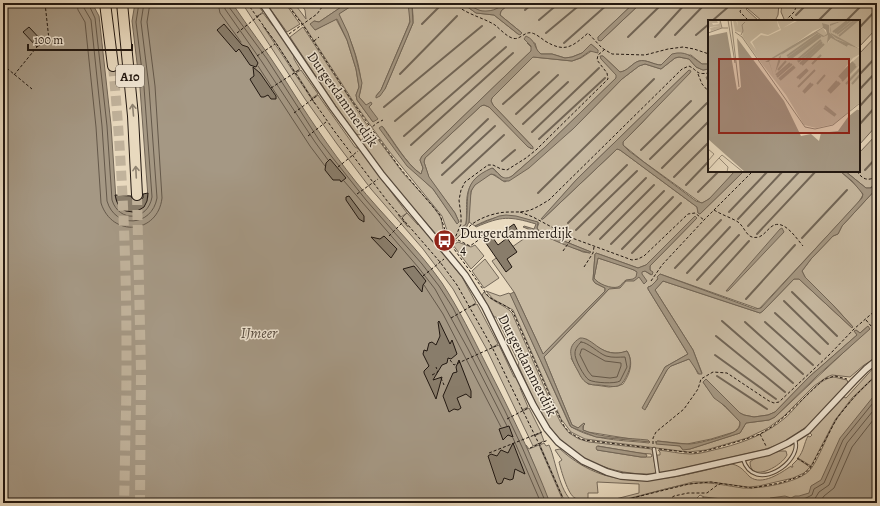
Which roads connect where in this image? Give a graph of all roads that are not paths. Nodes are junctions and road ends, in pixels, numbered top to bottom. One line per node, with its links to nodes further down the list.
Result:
1 (105, 3): 4 (highway, A10)
2 (122, 3): 5 (highway, A10, one-way to 2)
3 (262, 3): 10 (street, Durgerdammerdijk)
4 (112, 66)
5 (137, 195)
6 (877, 360): 7 (street, Durgerdammerdijk)
7 (794, 439): 9 (street, Durgerdammerdijk); 9 (lane)
8 (654, 448): 10 (lane)
9 (743, 458): 10 (street, Durgerdammerdijk)
10 (658, 477)

